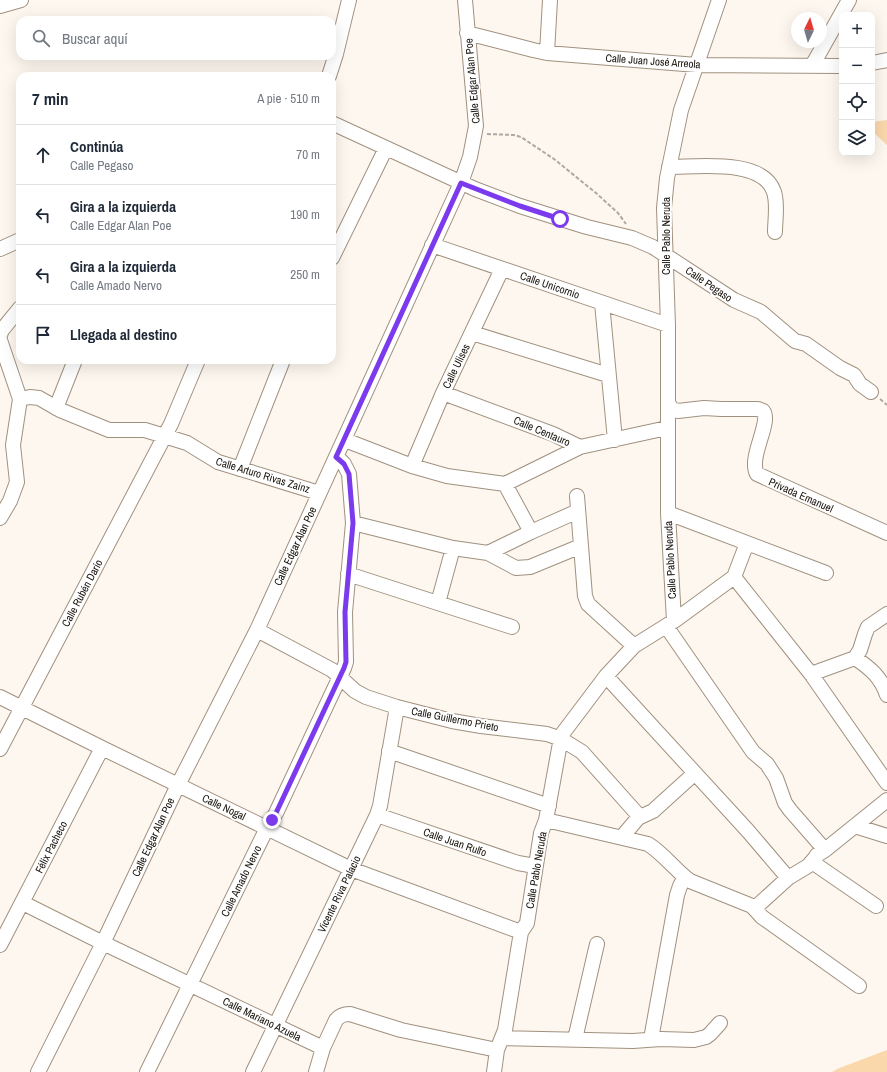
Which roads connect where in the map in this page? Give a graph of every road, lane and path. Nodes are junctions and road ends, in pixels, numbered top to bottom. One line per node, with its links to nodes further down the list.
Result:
1 (21, 0): 7 (street)
2 (349, 0): 10 (street)
3 (465, 0): 8 (street, Calle Edgar Alan Poe)
4 (550, 0): 9 (street)
5 (849, 0): 15 (street)
6 (714, 2): 14 (street, Calle Pablo Neruda)
7 (0, 6)
8 (467, 33): 9 (street, Calle Juan José Arreola); 19 (street, Calle Edgar Alan Poe)
9 (547, 52): 14 (street, Calle Juan José Arreola)
10 (336, 54)
11 (334, 60): 17 (street)
12 (887, 60): 13 (street)
13 (875, 62)
14 (697, 65): 15 (street, Calle Juan José Arreola); 21 (street, Calle Pablo Neruda)
15 (812, 66): 16 (street, Calle Juan José Arreola)
16 (839, 66)
17 (330, 72)
18 (336, 125): 20 (street, Calle Pegaso)
19 (476, 134): 22 (street, Calle Edgar Alan Poe); 24 (path)
20 (386, 148): 22 (street, Calle Pegaso); 28 (street)
21 (669, 168): 23 (street); 29 (street, Calle Pablo Neruda)
22 (461, 183): 24 (street, Calle Pegaso); 26 (street, Calle Edgar Alan Poe)
23 (775, 232)
24 (632, 238): 29 (street, Calle Pegaso)
25 (16, 242): 27 (street)
26 (432, 245): 30 (street, Calle Unicornio); 48 (street, Calle Edgar Alan Poe)
27 (0, 249)
28 (336, 250)
29 (665, 254): 33 (street, Calle Pablo Neruda); 41 (street, Calle Pegaso)
30 (502, 269): 31 (street, Calle Unicornio); 34 (street, Calle Ulises)
31 (602, 303): 33 (street, Calle Unicornio); 40 (street)
32 (16, 313): 35 (street)
33 (668, 325): 44 (street, Calle Pablo Neruda)
34 (472, 333): 40 (street); 42 (street, Calle Ulises)
35 (0, 335)
36 (0, 340): 43 (street)
37 (73, 364): 45 (street)
38 (196, 364): 47 (street, Calle Rubén Darío)
39 (281, 364): 53 (street)
40 (608, 375): 49 (street)
41 (871, 392)
42 (443, 393): 50 (street, Calle Centauro); 52 (street, Calle Ulises)
43 (20, 399): 45 (street, Calle Arturo Rivas Zainz); 59 (street)
44 (668, 403): 46 (street, Calle Pablo Neruda); 62 (street, Privada Emanuel)
45 (56, 408): 47 (street, Calle Arturo Rivas Zainz)
46 (667, 428): 49 (street, Calle Centauro); 58 (street, Calle Pablo Neruda)
47 (165, 436): 53 (street, Calle Arturo Rivas Zainz); 83 (street, Calle Rubén Darío)
48 (345, 440): 51 (street, Calle Edgar Alan Poe); 52 (street)
49 (615, 440): 50 (street, Calle Centauro)
50 (580, 447): 54 (street)
51 (336, 457): 55 (street, Calle Edgar Alan Poe); 60 (street, Calle Amado Nervo)
52 (412, 466): 54 (street)
53 (240, 469): 55 (street, Calle Arturo Rivas Zainz)
54 (504, 484): 61 (street)
55 (320, 493): 74 (street, Calle Edgar Alan Poe)
56 (577, 496): 57 (street)
57 (578, 511): 61 (street); 64 (street)
58 (668, 513): 63 (street); 72 (street, Calle Pablo Neruda)
59 (0, 518)
60 (353, 523): 65 (street); 68 (street, Calle Amado Nervo)
61 (531, 532): 66 (street)
62 (887, 533)
63 (747, 543): 67 (street); 69 (street)
64 (581, 546): 66 (street); 75 (street)
65 (454, 548): 66 (street); 70 (street)
66 (488, 553)
67 (826, 573)
68 (348, 574): 70 (street); 78 (street, Calle Amado Nervo)
69 (734, 577): 72 (street); 77 (street)
70 (438, 603): 73 (street)
71 (887, 614): 76 (street)
72 (670, 623): 75 (street, Calle Pablo Neruda); 100 (street)
73 (512, 627)
74 (257, 630): 78 (street, Calle Guillermo Prieto); 90 (street, Calle Edgar Alan Poe)
75 (634, 646): 79 (street, Calle Pablo Neruda)
76 (855, 658): 77 (street); 80 (street)
77 (811, 674): 89 (street)
78 (340, 676): 82 (street, Calle Guillermo Prieto); 97 (street, Calle Amado Nervo)
79 (606, 676): 84 (street, Calle Pablo Neruda); 88 (street)
80 (887, 695)
81 (0, 697): 83 (street, Calle Nogal)
82 (397, 707): 84 (street, Calle Guillermo Prieto); 87 (street, Vicente Riva Palacio)
83 (22, 708): 85 (street, Calle Nogal); 86 (street, Calle Rubén Darío)
84 (561, 739): 92 (street, Calle Pablo Neruda); 94 (street, Calle Guillermo Prieto)
85 (102, 748): 90 (street, Calle Nogal); 106 (street, Félix Pacheco)
86 (0, 749)
87 (389, 751): 92 (street); 93 (street, Vicente Riva Palacio)
88 (695, 773): 94 (street); 105 (street)
89 (885, 777)
90 (178, 785): 97 (street, Calle Nogal); 110 (street, Calle Edgar Alan Poe)
91 (887, 800): 96 (street)
92 (549, 806): 95 (street, Calle Pablo Neruda)
93 (377, 815): 102 (street, Calle Juan Rulfo); 103 (street, Vicente Riva Palacio)
94 (640, 817): 99 (street)
95 (546, 820): 99 (street); 102 (street, Calle Pablo Neruda)
96 (855, 826): 98 (street); 100 (street)
97 (267, 828): 103 (street, Calle Nogal); 113 (street, Calle Amado Nervo)
98 (887, 836)
99 (622, 837): 104 (street)
100 (825, 850): 101 (street)
101 (812, 862): 105 (street); 107 (street)
102 (535, 866): 109 (street, Calle Pablo Neruda)
103 (352, 869): 109 (street, Calle Nogal); 116 (street, Vicente Riva Palacio)
104 (686, 877): 108 (street); 117 (street)
105 (788, 878): 108 (street)
106 (23, 903): 110 (street, Calle Mariano Azuela); 112 (street, Félix Pacheco)
107 (876, 906)
108 (755, 908): 114 (street)
109 (521, 932): 119 (street, Calle Pablo Neruda)
110 (103, 943): 113 (street, Calle Mariano Azuela); 121 (street, Calle Edgar Alan Poe)
111 (597, 944): 118 (street)
112 (0, 945)
113 (190, 984): 116 (street, Calle Mariano Azuela); 122 (street, Calle Amado Nervo)
114 (859, 986)
115 (720, 1023): 117 (street)
116 (276, 1026): 120 (street, Calle Mariano Azuela); 123 (street, Vicente Riva Palacio)
117 (651, 1039): 118 (street)
118 (575, 1040): 119 (street)
119 (500, 1044): 120 (street); 125 (street, Calle Pablo Neruda)
120 (323, 1048): 124 (street)
121 (38, 1072)
122 (147, 1072)
123 (253, 1072)
124 (316, 1072)
125 (494, 1072)

